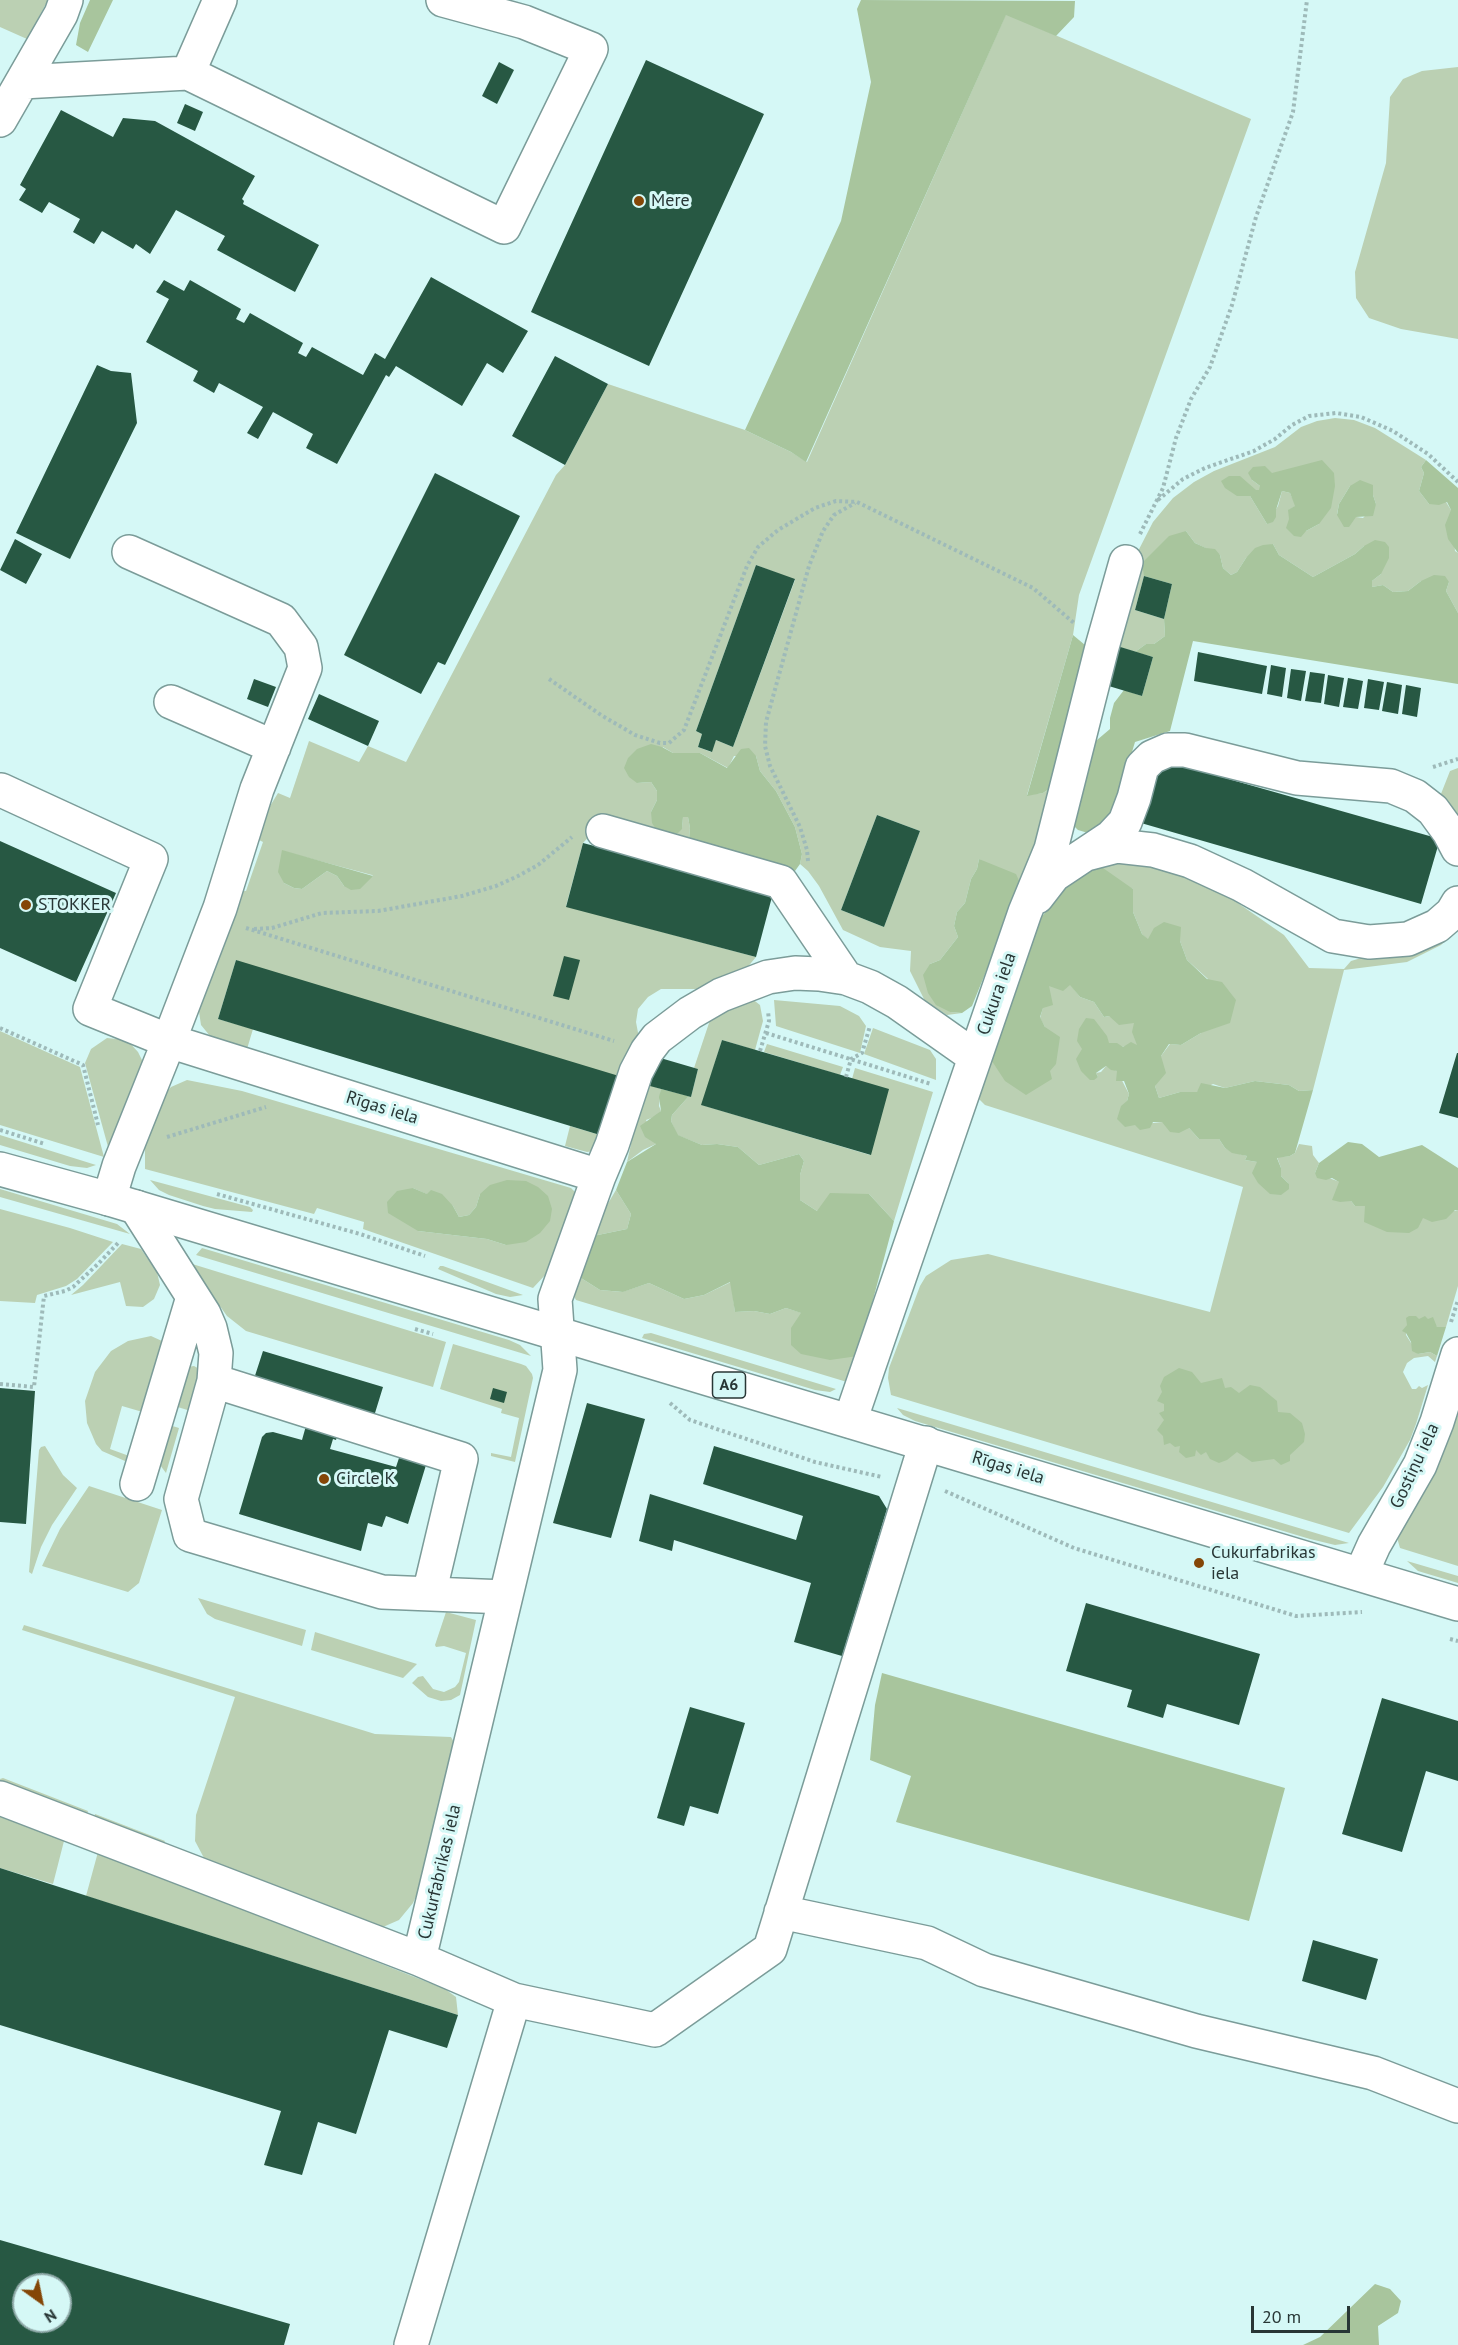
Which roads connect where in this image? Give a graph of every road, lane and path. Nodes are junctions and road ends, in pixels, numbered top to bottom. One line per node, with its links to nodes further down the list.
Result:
1 (66, 0): 6 (main road)
2 (220, 0): 5 (main road)
3 (444, 0): 5 (main road)
4 (1307, 0): 10 (path)
5 (188, 74): 6 (main road)
6 (22, 82): 7 (main road)
7 (0, 120)
8 (1458, 482): 10 (path)
9 (857, 502): 13 (path); 14 (path); 22 (path)
10 (1155, 503): 12 (path)
11 (129, 552): 16 (main road)
12 (1126, 562): 13 (main road, Cukura iela)
13 (1102, 647): 23 (main road, Cukura iela)
14 (549, 679)
15 (171, 702): 16 (main road)
16 (274, 747): 25 (main road)
17 (1, 790): 30 (main road, Rīgas iela)
18 (603, 831): 22 (main road); 24 (path)
19 (1458, 849): 20 (main road)
20 (1088, 853): 21 (main road); 23 (main road)
21 (1458, 903)
22 (801, 912): 26 (main road)
23 (1025, 912): 32 (main road, Cukura iela)
24 (251, 930): 25 (path); 25 (path); 31 (path)
25 (210, 934): 30 (main road)
26 (846, 978): 27 (main road); 31 (main road)
27 (880, 992): 32 (main road); 33 (path)
28 (0, 1028): 37 (path)
29 (766, 1033): 33 (path)
30 (169, 1041): 37 (main road); 39 (main road, Rīgas iela)
31 (647, 1051): 39 (main road)
32 (975, 1057): 35 (main road, Cukura iela)
33 (851, 1059): 34 (path); 35 (path)
34 (846, 1077)
35 (962, 1094): 50 (main road, Cukura iela)
36 (269, 1106): 37 (path)
37 (113, 1140): 40 (main road)
38 (0, 1169): 40 (main road, Rīgas iela / A6)
39 (599, 1176): 44 (main road)
40 (122, 1203): 42 (main road); 44 (main road, Rīgas iela / A6)
41 (111, 1236): 48 (path)
42 (193, 1297): 47 (main road); 52 (main road)
43 (404, 1325): 45 (path)
44 (557, 1333): 50 (main road, Rīgas iela / A6); 56 (main road, Cukurfabrikas iela)
45 (437, 1335)
46 (1458, 1354): 54 (main road, Gostiņu iela)
47 (214, 1382): 55 (main road); 55 (main road)
48 (0, 1384)
49 (666, 1399): 53 (path)
50 (850, 1421): 51 (main road, Rīgas iela / A6)
51 (926, 1443): 53 (main road, Cukurfabrikas iela); 54 (main road, Rīgas iela / A6)
52 (137, 1484)
53 (914, 1484): 58 (path); 62 (main road, Cukurfabrikas iela)
54 (1361, 1574): 57 (main road, Rīgas iela / A6)
55 (429, 1594): 56 (main road)
56 (505, 1597): 63 (main road, Cukurfabrikas iela)
57 (1458, 1604)
58 (1370, 1615)
59 (1447, 1638): 60 (path)
60 (1458, 1641)
61 (0, 1798): 63 (main road)
62 (781, 1912): 64 (main road, Cukurfabrikas iela); 65 (main road)
63 (419, 1959): 64 (main road, Cukurfabrikas iela)
64 (514, 2000): 66 (main road)
65 (1458, 2106)
66 (411, 2345)

